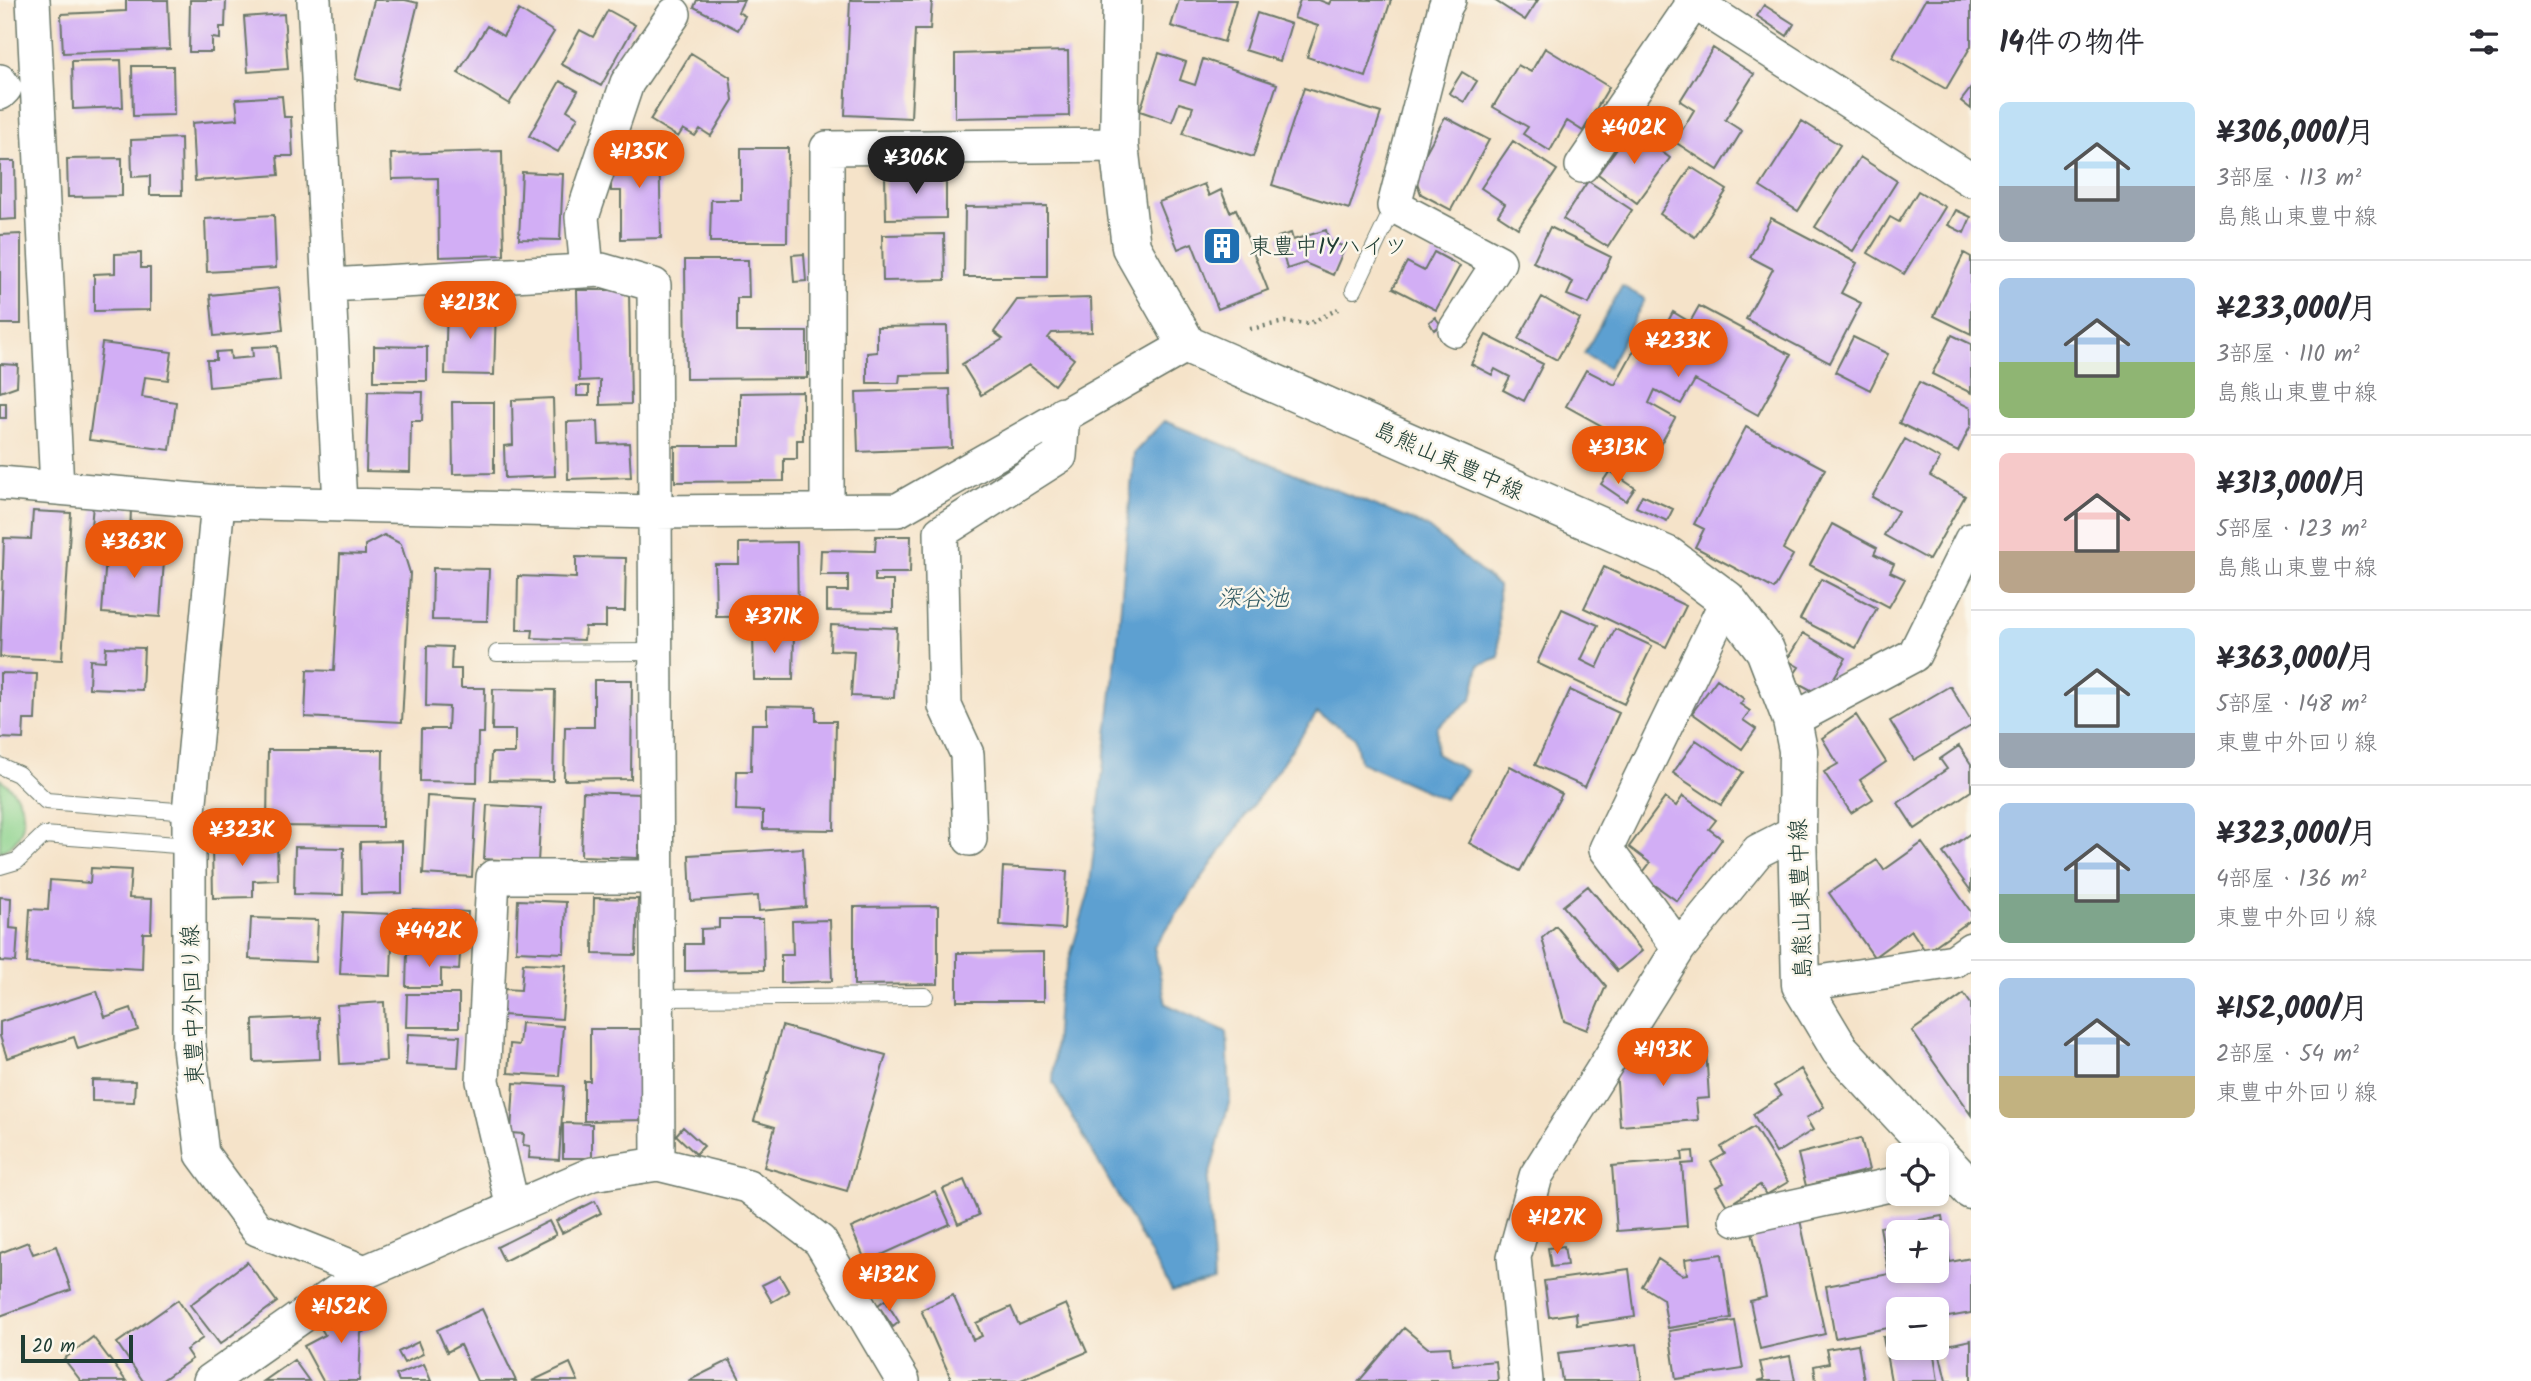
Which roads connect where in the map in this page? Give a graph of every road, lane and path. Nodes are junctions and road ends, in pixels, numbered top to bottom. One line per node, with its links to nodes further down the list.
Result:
1 (33, 0): 21 (street)
2 (314, 0): 14 (street)
3 (1122, 0): 9 (street)
4 (1449, 0): 12 (street)
5 (1692, 1): 10 (street); 11 (street)
6 (674, 14): 13 (street)
7 (0, 81): 8 (street)
8 (0, 93)
9 (1119, 145): 18 (street); 24 (street)
10 (1582, 166)
11 (1971, 180)
12 (1394, 206): 15 (lane); 17 (street)
13 (587, 271): 14 (street); 25 (street)
14 (329, 285): 23 (street)
15 (1354, 290): 16 (path)
16 (1262, 326)
17 (1455, 330)
18 (1187, 345): 19 (street); 27 (street, 島熊山東豊中線)
19 (1063, 414): 24 (street); 34 (street)
20 (0, 483): 21 (street)
21 (57, 488): 22 (street)
22 (218, 502): 23 (street); 32 (street, 東豊中外回り線)
23 (340, 504): 25 (street)
24 (827, 510): 25 (street)
25 (654, 512): 28 (street)
26 (1971, 540): 30 (street)
27 (1727, 600): 30 (street, 島熊山東豊中線); 38 (street)
28 (655, 652): 29 (lane); 37 (street)
29 (497, 653)
30 (1792, 720): 33 (street, 島熊山東豊中線)
31 (0, 766): 32 (lane)
32 (189, 812): 35 (street, 東豊中外回り線)
33 (1797, 831): 38 (street); 40 (street, 島熊山東豊中線)
34 (970, 839)
35 (190, 845): 36 (lane); 48 (street, 東豊中外回り線)
36 (0, 866)
37 (657, 877): 42 (street); 46 (street)
38 (1679, 948): 51 (street)
39 (1971, 949): 40 (street)
40 (1801, 985): 44 (street, 島熊山東豊中線)
41 (926, 996): 42 (lane)
42 (657, 999): 43 (street)
43 (657, 1164): 46 (street); 50 (street)
44 (1954, 1179)
45 (1886, 1186): 47 (street)
46 (513, 1209): 48 (street)
47 (1736, 1219)
48 (365, 1272): 49 (street)
49 (210, 1381)
50 (902, 1381)
51 (1525, 1381)

